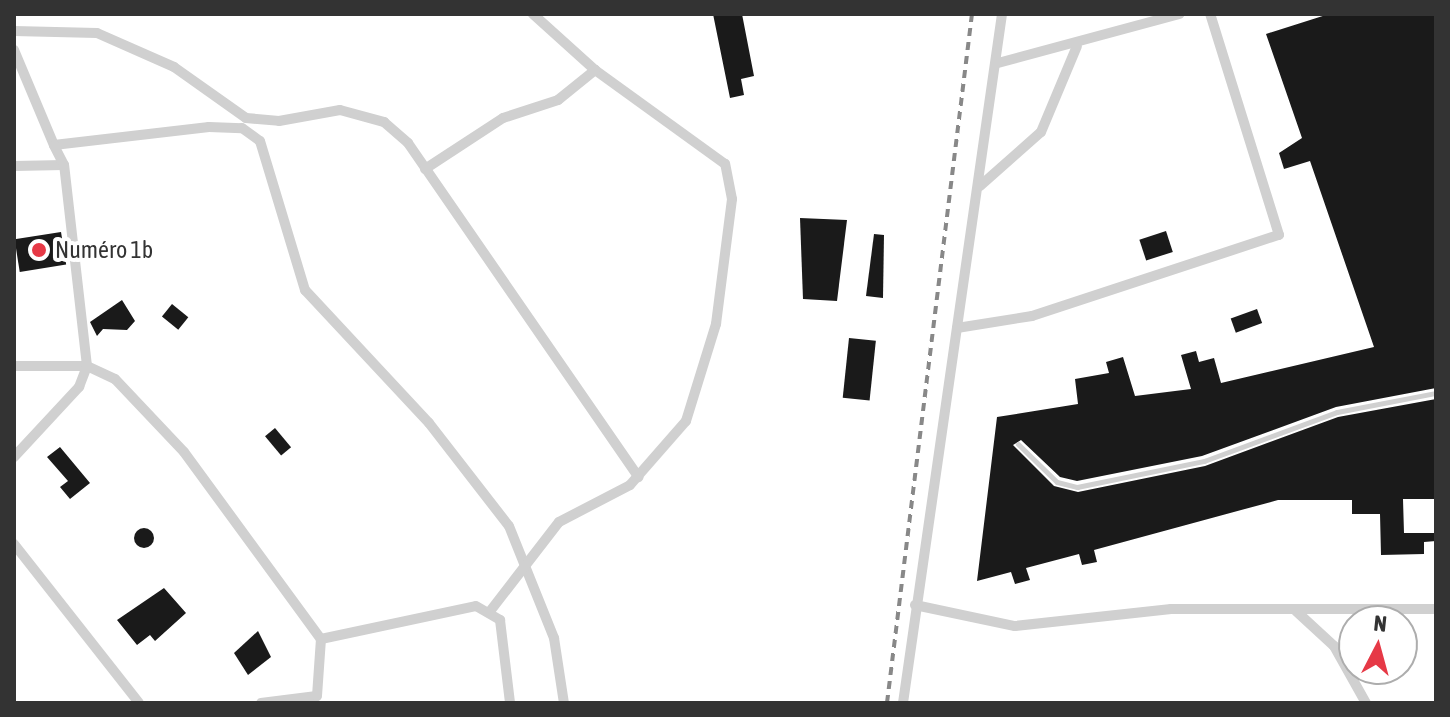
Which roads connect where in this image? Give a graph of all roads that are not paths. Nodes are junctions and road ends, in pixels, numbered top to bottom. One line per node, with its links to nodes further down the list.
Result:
1 (533, 14): 9 (street)
2 (1002, 14): 8 (street)
3 (1179, 14): 6 (street)
4 (1210, 14): 16 (street)
5 (14, 31): 10 (street)
6 (1077, 46): 8 (street); 15 (street)
7 (14, 50): 11 (street)
8 (998, 63): 15 (street)
9 (595, 70): 14 (street); 22 (street)
10 (244, 123): 11 (street); 14 (street); 24 (street)
11 (54, 145): 12 (street)
12 (64, 165): 13 (street); 18 (street)
13 (14, 166)
14 (425, 169): 22 (street)
15 (980, 186): 16 (street)
16 (957, 328): 25 (street)
17 (14, 366): 18 (street)
18 (87, 366): 21 (street); 29 (street)
19 (1436, 393): 20 (lane)
20 (1018, 444)
21 (14, 457)
22 (638, 477): 24 (street)
23 (14, 544): 31 (street)
24 (525, 567): 27 (street); 34 (street)
25 (915, 605): 28 (street); 35 (street)
26 (1436, 609): 28 (street)
27 (491, 610): 29 (street); 33 (street)
28 (1296, 611): 36 (street)
29 (321, 639): 30 (street)
30 (317, 700): 32 (street)
31 (139, 703)
32 (261, 703)
33 (510, 703)
34 (564, 703)
35 (903, 703)
36 (1366, 703)

